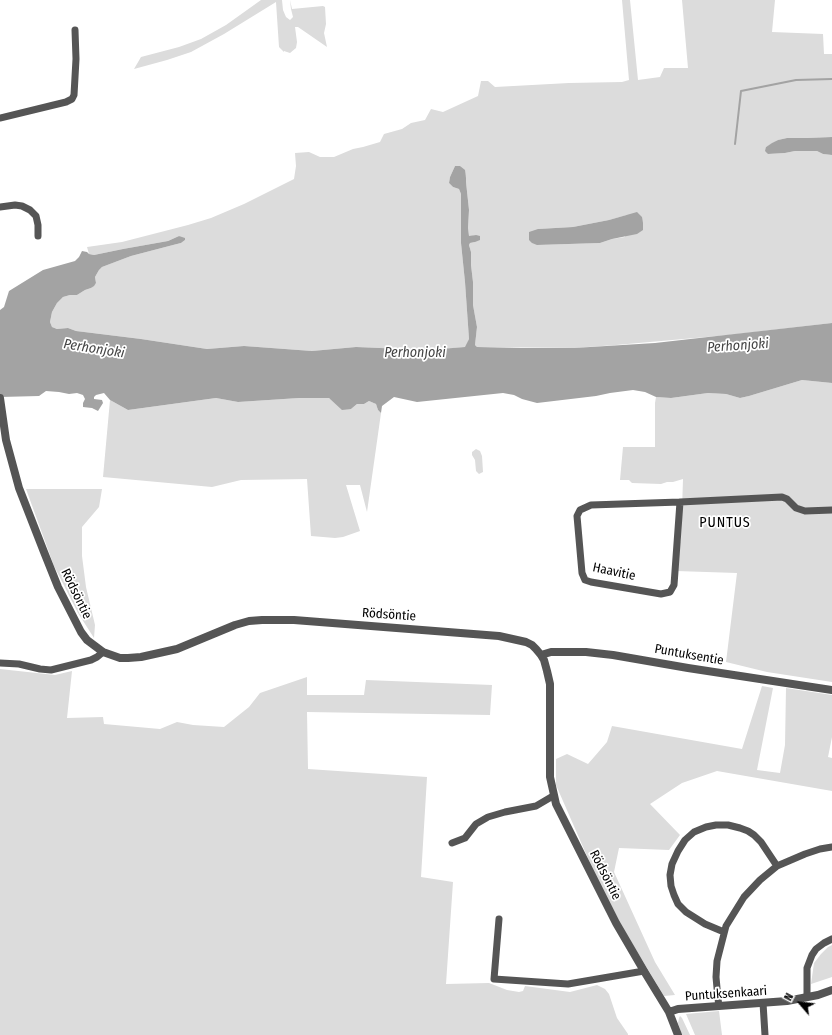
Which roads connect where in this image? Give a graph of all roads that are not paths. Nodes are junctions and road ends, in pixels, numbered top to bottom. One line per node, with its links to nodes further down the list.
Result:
1 (75, 30): 2 (street)
2 (0, 118)
3 (0, 207): 4 (street)
4 (38, 236)
5 (0, 401): 8 (street, Rödsöntie)
6 (680, 502): 6 (street, Haavitie); 7 (street, Haavitie)
7 (832, 510)
8 (102, 652): 9 (street, Rödsöntie); 10 (street)
9 (541, 655): 11 (street, Puntuksentie); 12 (street, Rödsöntie)
10 (0, 663)
11 (832, 690)
12 (554, 796): 13 (street); 19 (street, Rödsöntie)
13 (452, 843)
14 (832, 847): 15 (street)
15 (777, 866): 17 (street); 17 (street)
16 (499, 919): 19 (street)
17 (724, 932): 23 (street)
18 (832, 939): 21 (street)
19 (644, 971): 24 (street, Rödsöntie)
20 (832, 990): 21 (street, Puntuksenkaari)
21 (807, 997): 22 (street, Puntuksenkaari)
22 (762, 1003): 23 (street, Puntuksenkaari); 26 (street)
23 (720, 1006): 24 (street, Puntuksenkaari)
24 (669, 1012): 25 (street, Rödsöntie)
25 (678, 1035)
26 (765, 1035)

